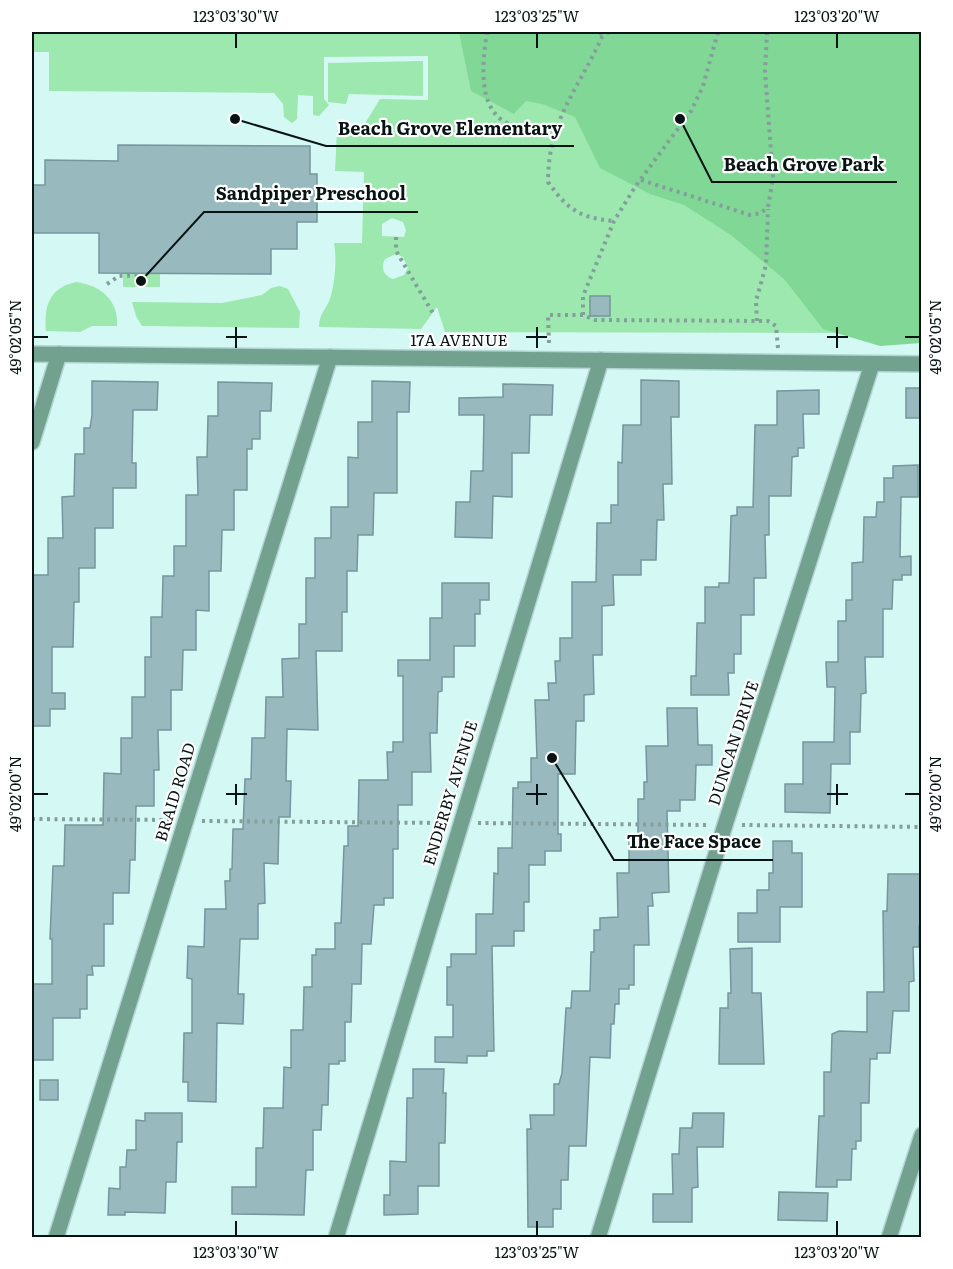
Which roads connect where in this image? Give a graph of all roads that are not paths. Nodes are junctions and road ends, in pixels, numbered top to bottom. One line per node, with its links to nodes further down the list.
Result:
1 (32, 354): 2 (street, 17A AVENUE)
2 (59, 354): 3 (street, 17A AVENUE); 7 (street)
3 (330, 357): 4 (street, 17A AVENUE); 9 (street, BRAID ROAD)
4 (601, 360): 5 (street, 17A AVENUE); 10 (street, ENDERBY AVENUE)
5 (872, 364): 6 (street, 17A AVENUE); 11 (street, DUNCAN DRIVE)
6 (921, 364)
7 (32, 442)
8 (921, 1135): 12 (street)
9 (56, 1238)
10 (336, 1238)
11 (598, 1238)
12 (888, 1238)

